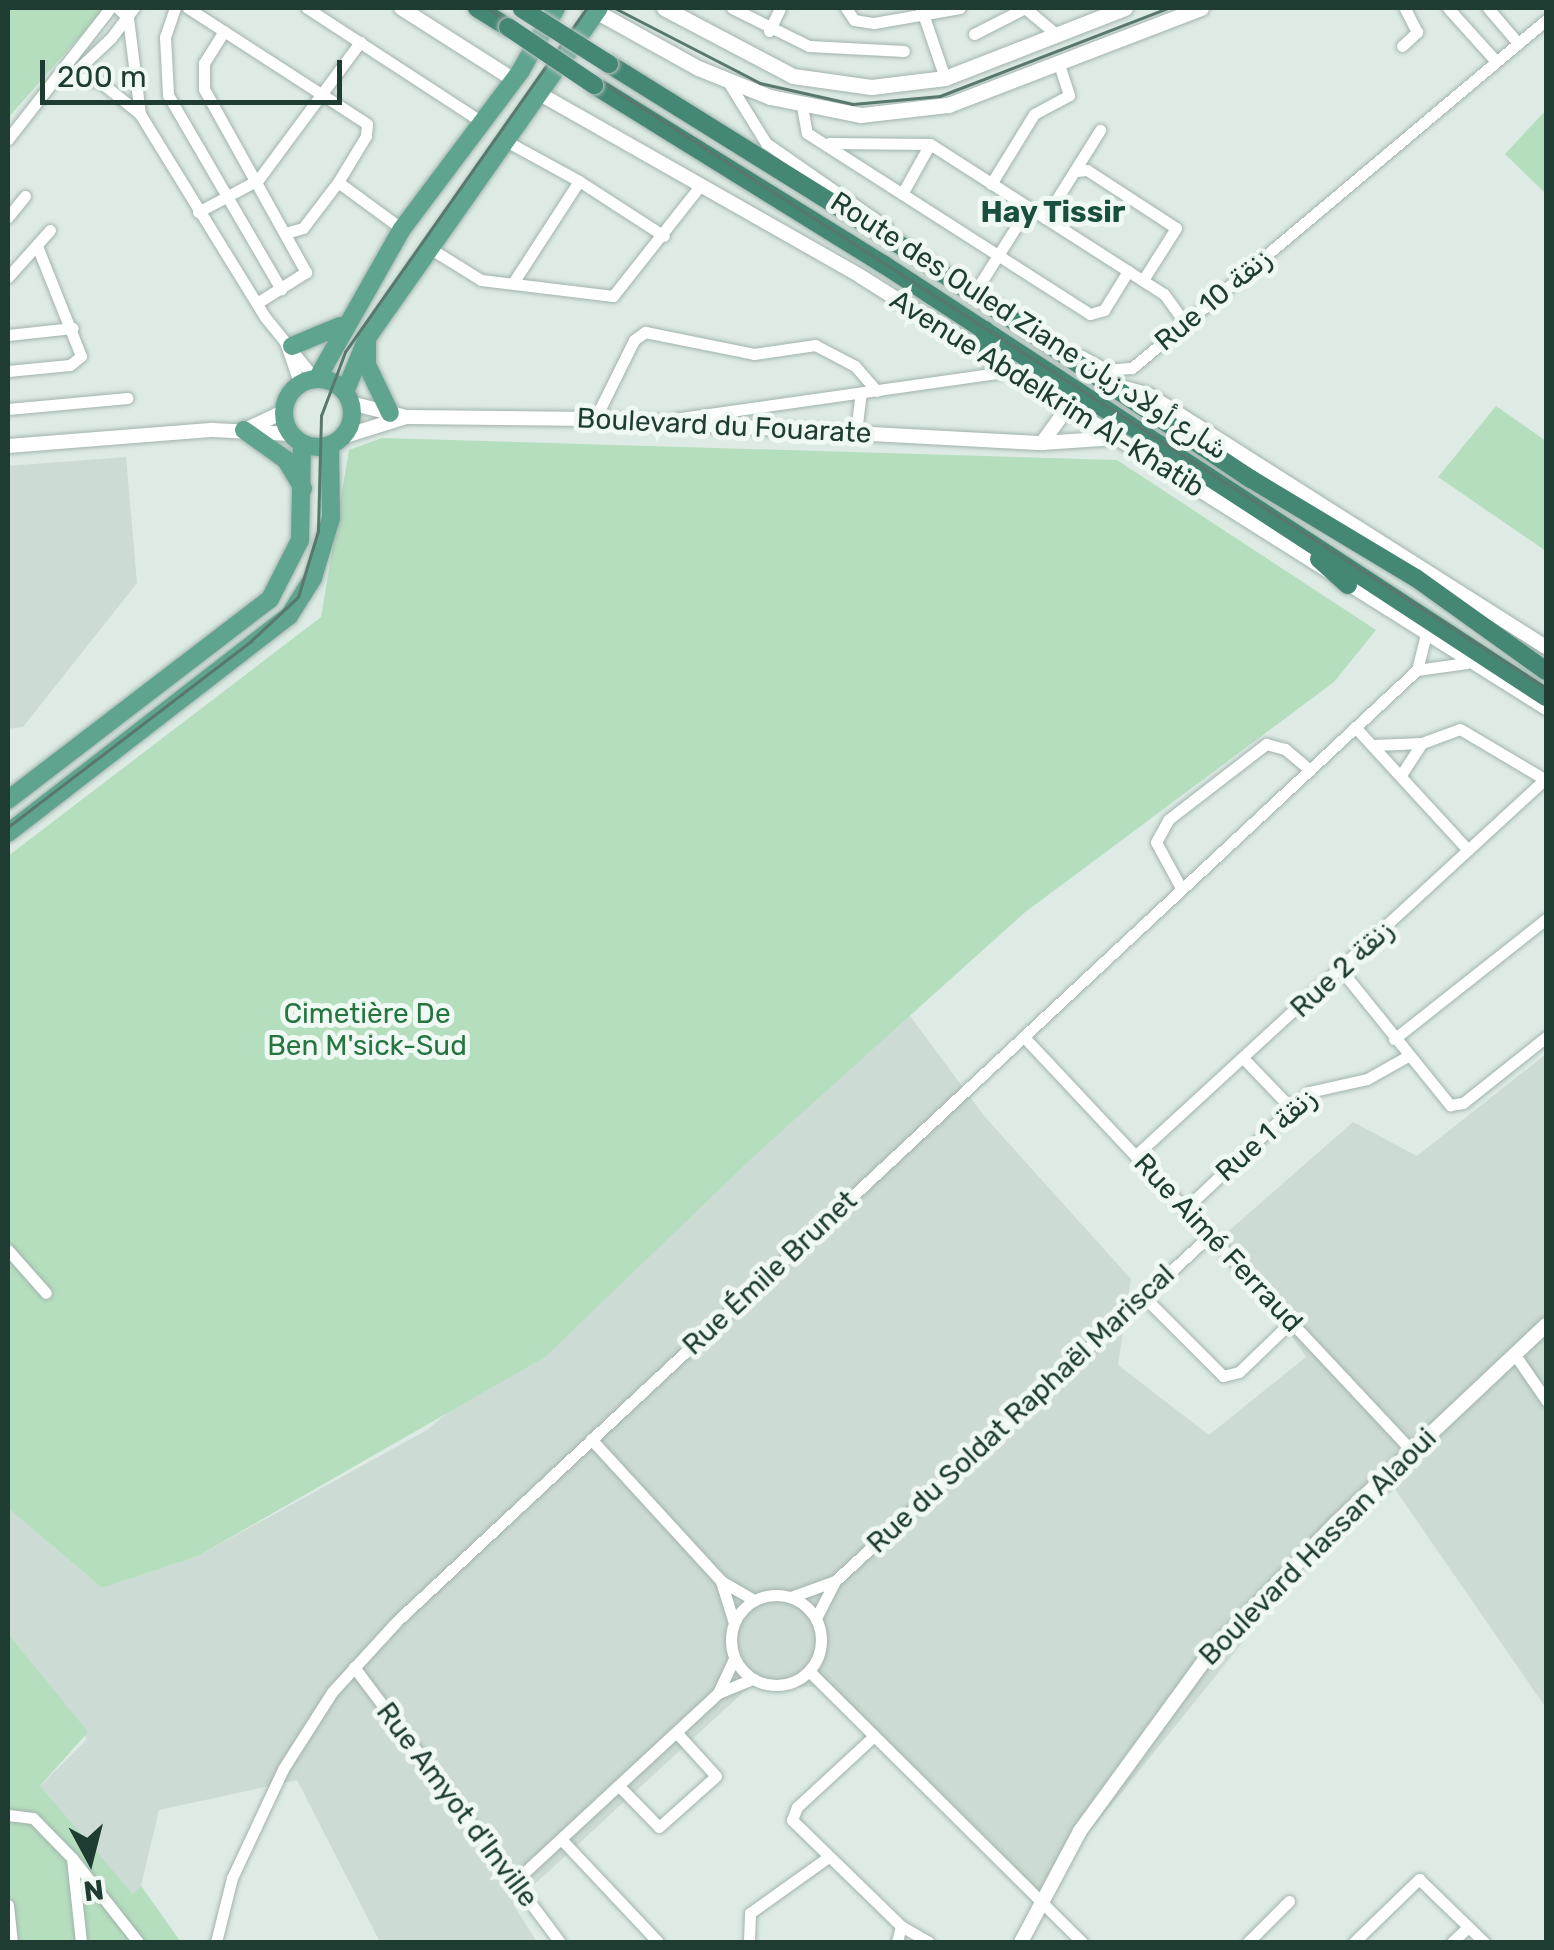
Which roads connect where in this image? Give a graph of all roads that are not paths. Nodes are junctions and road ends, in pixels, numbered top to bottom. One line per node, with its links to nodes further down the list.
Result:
1 (110, 8): 36 (street)
2 (118, 8): 23 (street)
3 (176, 8): 57 (street)
4 (188, 8): 26 (street)
5 (307, 8): 30 (street)
6 (401, 8): 38 (street)
7 (477, 8): 80 (highway, Route des Ouled Ziane شارع أولاد زيان, bridge)
8 (521, 8): 89 (highway, Route des Ouled Ziane شارع أولاد زيان, bridge)
9 (664, 8): 24 (main road)
10 (732, 8): 27 (street)
11 (780, 8): 27 (street)
12 (847, 8): 22 (street)
13 (960, 8): 22 (street)
14 (1025, 8): 28 (street); 29 (street)
15 (1125, 8): 29 (main road)
16 (1201, 8): 35 (main road)
17 (1405, 8): 32 (street)
18 (1448, 8): 34 (street)
19 (1488, 8): 31 (street)
20 (554, 9): 38 (main road)
21 (595, 9): 39 (main road); 41 (main road)
22 (922, 12): 37 (street)
23 (131, 13): 36 (street); 43 (street)
24 (687, 13): 37 (main road)
25 (1546, 20): 31 (street, Rue 10 زنقة)
26 (224, 31): 40 (street); 51 (street)
27 (769, 31): 33 (street)
28 (974, 34)
29 (1056, 34): 37 (main road)
30 (360, 42): 40 (street); 44 (street)
31 (1517, 42): 34 (street, Rue 10 زنقة)
32 (1402, 46)
33 (904, 51)
34 (1494, 59): 78 (street, Rue 10 زنقة)
35 (1059, 64): 42 (main road); 54 (street)
36 (63, 75): 43 (street); 46 (street)
37 (945, 78)
38 (514, 80): 44 (main road)
39 (726, 80): 42 (main road); 74 (street, Rue 10 زنقة)
40 (320, 94): 51 (street); 52 (street)
41 (540, 94): 47 (main road); 55 (street, Avenue Abdelkrim Al-Khatib)
42 (802, 106): 48 (street)
43 (140, 114): 60 (street)
44 (482, 122): 63 (main road)
45 (1100, 130): 50 (street)
46 (8, 140)
47 (506, 141): 53 (street); 68 (main road)
48 (824, 143): 49 (street); 56 (street)
49 (930, 144): 54 (street); 56 (street)
50 (1076, 172): 62 (street); 72 (street)
51 (258, 180): 57 (street); 65 (street)
52 (338, 182): 63 (street); 65 (street)
53 (579, 182): 66 (street); 73 (street)
54 (991, 184): 59 (street)
55 (699, 187): 66 (street); 84 (street, Avenue Abdelkrim Al-Khatib)
56 (902, 194): 69 (street)
57 (229, 195): 60 (street); 75 (street)
58 (25, 196): 61 (street)
59 (1028, 208): 62 (street); 69 (street)
60 (198, 212): 76 (street)
61 (8, 217)
62 (1045, 218): 70 (street)
63 (402, 229): 77 (main road)
64 (50, 230): 67 (street)
65 (290, 232): 75 (street)
66 (664, 236): 73 (street)
67 (37, 246): 71 (street); 79 (street)
68 (431, 249): 73 (street); 82 (main road)
69 (998, 257): 70 (street); 74 (street)
70 (1128, 271): 72 (street)
71 (8, 277)
72 (1143, 280): 78 (street)
73 (512, 284)
74 (978, 287): 85 (street, Rue 10 زنقة)
75 (281, 288): 76 (street)
76 (257, 303): 83 (street)
77 (345, 323): 83 (main road); 88 (main road)
78 (1185, 323): 85 (street, Rue 10 زنقة)
79 (74, 328): 81 (street); 86 (street)
80 (984, 330): 84 (highway); 107 (highway, Route des Ouled Ziane شارع أولاد زيان)
81 (8, 336)
82 (367, 338): 94 (main road); 98 (main road)
83 (288, 344): 88 (street)
84 (987, 356): 87 (street, Avenue Abdelkrim Al-Khatib)
85 (1132, 368): 92 (street)
86 (8, 371)
87 (1011, 371): 90 (street); 95 (street, Avenue Abdelkrim Al-Khatib)
88 (311, 381): 94 (main road); 97 (main road)
89 (1105, 382): 92 (street, Avenue Abdelkrim Al-Khatib); 111 (highway, Route des Ouled Ziane شارع أولاد زيان)
90 (877, 391): 91 (street); 99 (street)
91 (861, 394): 100 (street); 102 (street)
92 (1147, 394): 113 (street, Avenue Abdelkrim Al-Khatib)
93 (127, 398): 96 (street)
94 (348, 398): 98 (street, Boulevard du Fouarate); 105 (main road)
95 (1068, 407): 104 (street, Avenue Abdelkrim Al-Khatib); 106 (street)
96 (8, 409)
97 (284, 412): 101 (street); 103 (main road)
98 (398, 415): 99 (street, Boulevard du Fouarate); 105 (street, Boulevard du Fouarate)
99 (595, 419): 100 (street, Boulevard du Fouarate)
100 (654, 422): 102 (street, Boulevard du Fouarate)
101 (244, 430): 103 (street); 108 (street); 110 (main road)
102 (856, 432): 106 (street, Boulevard du Fouarate)
103 (297, 438): 105 (main road); 110 (main road)
104 (1116, 438): 106 (street, Boulevard du Fouarate); 109 (street, Avenue Abdelkrim Al-Khatib)
105 (336, 441): 130 (main road)
106 (1042, 443)
107 (1158, 444): 109 (highway); 112 (highway, Route des Ouled Ziane شارع أولاد زيان)
108 (8, 446)
109 (1168, 471): 114 (street, Avenue Abdelkrim Al-Khatib)
110 (304, 490): 129 (main road)
111 (1301, 510): 113 (highway); 119 (highway, Route des Ouled Ziane شارع أولاد زيان)
112 (1268, 511): 114 (highway); 120 (highway, Route des Ouled Ziane شارع أولاد زيان)
113 (1335, 512): 116 (street, Avenue Abdelkrim Al-Khatib)
114 (1348, 585): 115 (street, Avenue Abdelkrim Al-Khatib)
115 (1425, 637): 117 (street, Avenue Abdelkrim Al-Khatib); 118 (street)
116 (1546, 646)
117 (1467, 663): 118 (street); 120 (street, Avenue Abdelkrim Al-Khatib)
118 (1416, 670): 123 (street, Rue Émile Brunet)
119 (1546, 670)
120 (1517, 688): 121 (highway, Route des Ouled Ziane شارع أولاد زيان); 122 (street, Avenue Abdelkrim Al-Khatib)
121 (1546, 698)
122 (1546, 708)
123 (1355, 727): 125 (street); 126 (street, Rue Émile Brunet)
124 (1422, 744): 125 (street); 127 (street); 128 (street)
125 (1374, 746): 127 (street)
126 (1310, 770): 132 (street, Rue Émile Brunet); 132 (street)
127 (1401, 776): 131 (street)
128 (1546, 779): 131 (street, Rue 2 زنقة)
129 (8, 800)
130 (8, 833)
131 (1468, 850): 134 (street, Rue 2 زنقة)
132 (1181, 888): 135 (street, Rue Émile Brunet)
133 (1546, 919): 137 (street)
134 (1341, 970): 137 (street); 139 (street, Rue 2 زنقة)
135 (1024, 1037): 141 (street, Rue Aimé Ferraud); 151 (street, Rue Émile Brunet)
136 (1546, 1037): 138 (street)
137 (1394, 1040): 138 (street)
138 (1408, 1056): 140 (street, Rue 1 زنقة)
139 (1244, 1059): 140 (street); 141 (street, Rue 2 زنقة)
140 (1290, 1108): 142 (street, Rue 1 زنقة)
141 (1136, 1155): 142 (street, Rue Aimé Ferraud)
142 (1186, 1208): 143 (street, Rue Aimé Ferraud)
143 (1208, 1238): 146 (street, Rue du Soldat Raphaël Mariscal); 147 (street, Rue Aimé Ferraud)
144 (8, 1250): 145 (street)
145 (46, 1293)
146 (1144, 1297): 147 (street); 154 (street, Rue du Soldat Raphaël Mariscal)
147 (1291, 1322): 152 (street, Rue Aimé Ferraud)
148 (1546, 1325): 149 (street, Boulevard Hassan Alaoui)
149 (1515, 1354): 150 (street); 152 (street, Boulevard Hassan Alaoui)
150 (1546, 1400)
151 (591, 1440): 153 (street); 160 (street, Rue Émile Brunet)
152 (1412, 1450): 173 (street, Boulevard Hassan Alaoui)
153 (721, 1581): 156 (street); 158 (street)
154 (835, 1581): 155 (street, Rue du Soldat Raphaël Mariscal); 157 (street, Rue du Soldat Raphaël Mariscal)
155 (792, 1597): 156 (street); 157 (street)
156 (754, 1600): 158 (street)
157 (816, 1618): 161 (street)
158 (734, 1623): 159 (street)
159 (734, 1658): 162 (street); 163 (street)
160 (354, 1667): 171 (street, Rue Amyot d'Inville); 180 (street, Rue Émile Brunet)
161 (808, 1671): 162 (street); 165 (street)
162 (753, 1679): 163 (street)
163 (718, 1693): 164 (street)
164 (676, 1732): 166 (street); 166 (street)
165 (874, 1736): 170 (street); 173 (street)
166 (619, 1786): 168 (street)
167 (8, 1814): 169 (street)
168 (561, 1839): 171 (street); 182 (street)
169 (72, 1858): 178 (street); 179 (street)
170 (826, 1858): 175 (street); 183 (street)
171 (514, 1882): 181 (street, Rue Amyot d'Inville)
172 (1289, 1901): 188 (street)
173 (1041, 1904): 186 (street, Boulevard Hassan Alaoui); 187 (street)
174 (8, 1905): 177 (street)
175 (902, 1926): 184 (street); 185 (street)
176 (1468, 1927): 189 (street); 190 (street); 191 (street)
177 (12, 1942)
178 (81, 1942)
179 (138, 1942)
180 (216, 1942)
181 (560, 1942)
182 (658, 1942)
183 (748, 1942)
184 (897, 1942)
185 (928, 1942)
186 (1021, 1942)
187 (1082, 1942)
188 (1248, 1942)
189 (1354, 1942)
190 (1452, 1942)
191 (1484, 1942)

